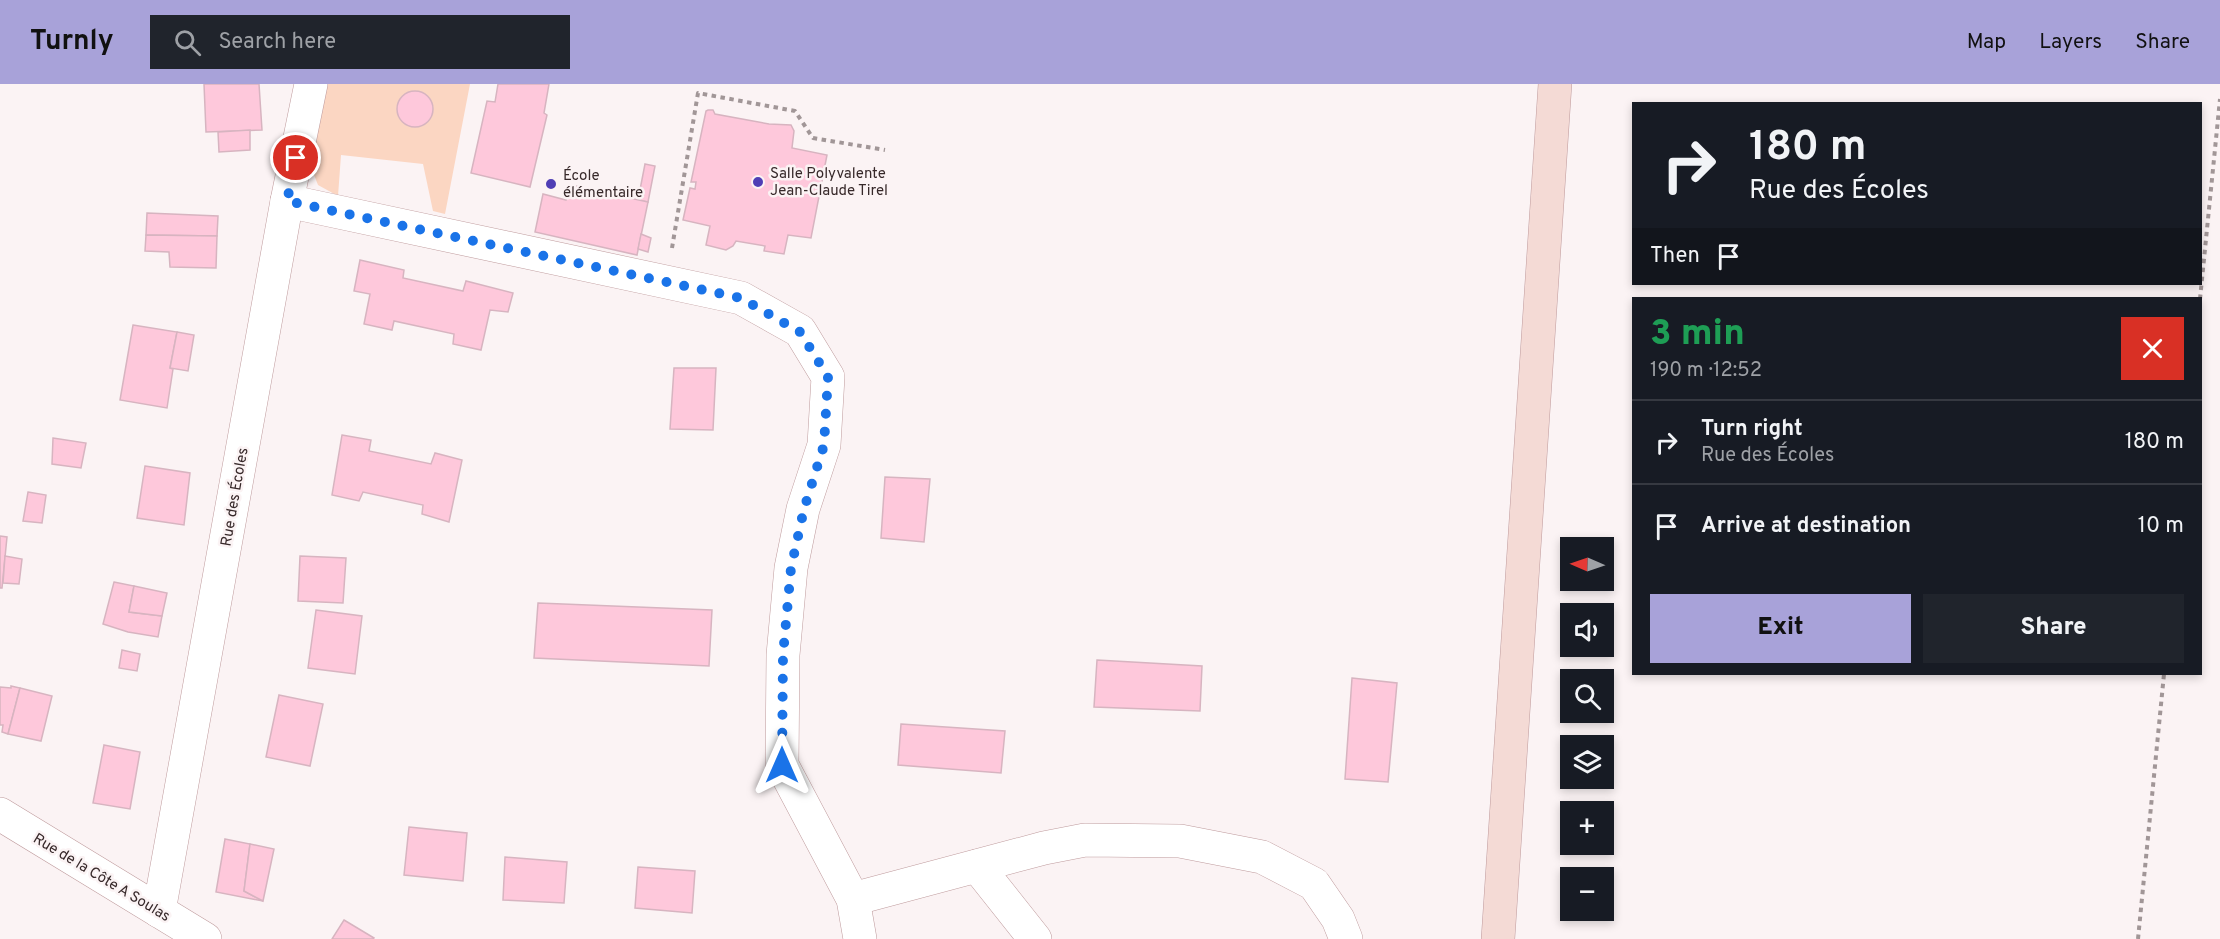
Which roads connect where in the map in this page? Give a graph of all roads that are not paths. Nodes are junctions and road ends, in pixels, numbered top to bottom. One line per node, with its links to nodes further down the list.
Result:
1 (310, 84): 3 (street, Rue des Écoles)
2 (1555, 84): 12 (main road)
3 (287, 201): 6 (street); 7 (street, Rue des Écoles)
4 (0, 814): 7 (street, Rue de la Côte A Soulas)
5 (977, 866): 6 (street); 10 (street); 11 (street)
6 (853, 899): 9 (street)
7 (159, 911): 8 (street, Rue de la Côte A Soulas)
8 (205, 939)
9 (860, 939)
10 (1035, 939)
11 (1346, 939)
12 (1498, 939)

